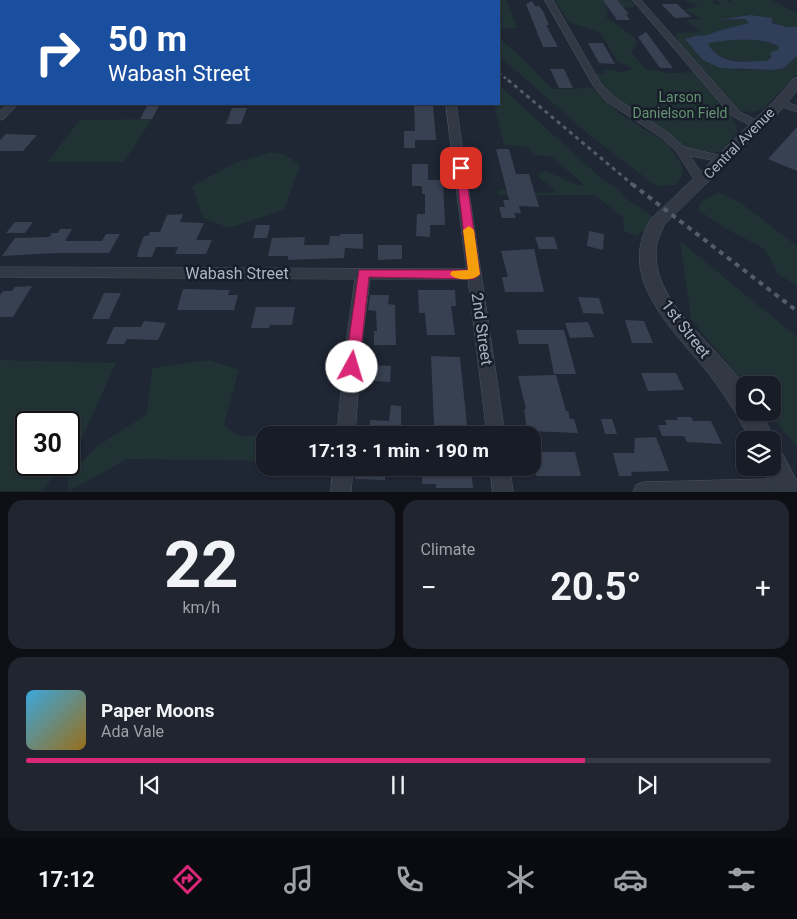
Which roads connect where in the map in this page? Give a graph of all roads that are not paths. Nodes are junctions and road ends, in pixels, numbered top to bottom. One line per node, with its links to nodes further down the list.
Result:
1 (549, 0): 10 (street)
2 (637, 0): 9 (street)
3 (797, 82): 4 (street, Central Avenue)
4 (780, 103): 7 (street); 9 (street, Central Avenue)
5 (12, 105): 8 (street)
6 (451, 105): 15 (street, 2nd Street)
7 (797, 109)
8 (0, 117)
9 (758, 125): 11 (street, Central Avenue)
10 (680, 149): 11 (street); 12 (street)
11 (723, 159): 12 (street, Central Avenue)
12 (701, 181): 16 (street, 1st Street)
13 (0, 272): 14 (street, Wabash Street)
14 (363, 273): 15 (street, Wabash Street); 17 (street)
15 (474, 274): 18 (street, 2nd Street)
16 (736, 395)
17 (347, 426)
18 (495, 426)
19 (342, 476): 23 (street)
20 (501, 476): 24 (street)
21 (781, 476): 22 (street)
22 (788, 489): 25 (street)
23 (341, 492)
24 (503, 492)
25 (643, 492)

